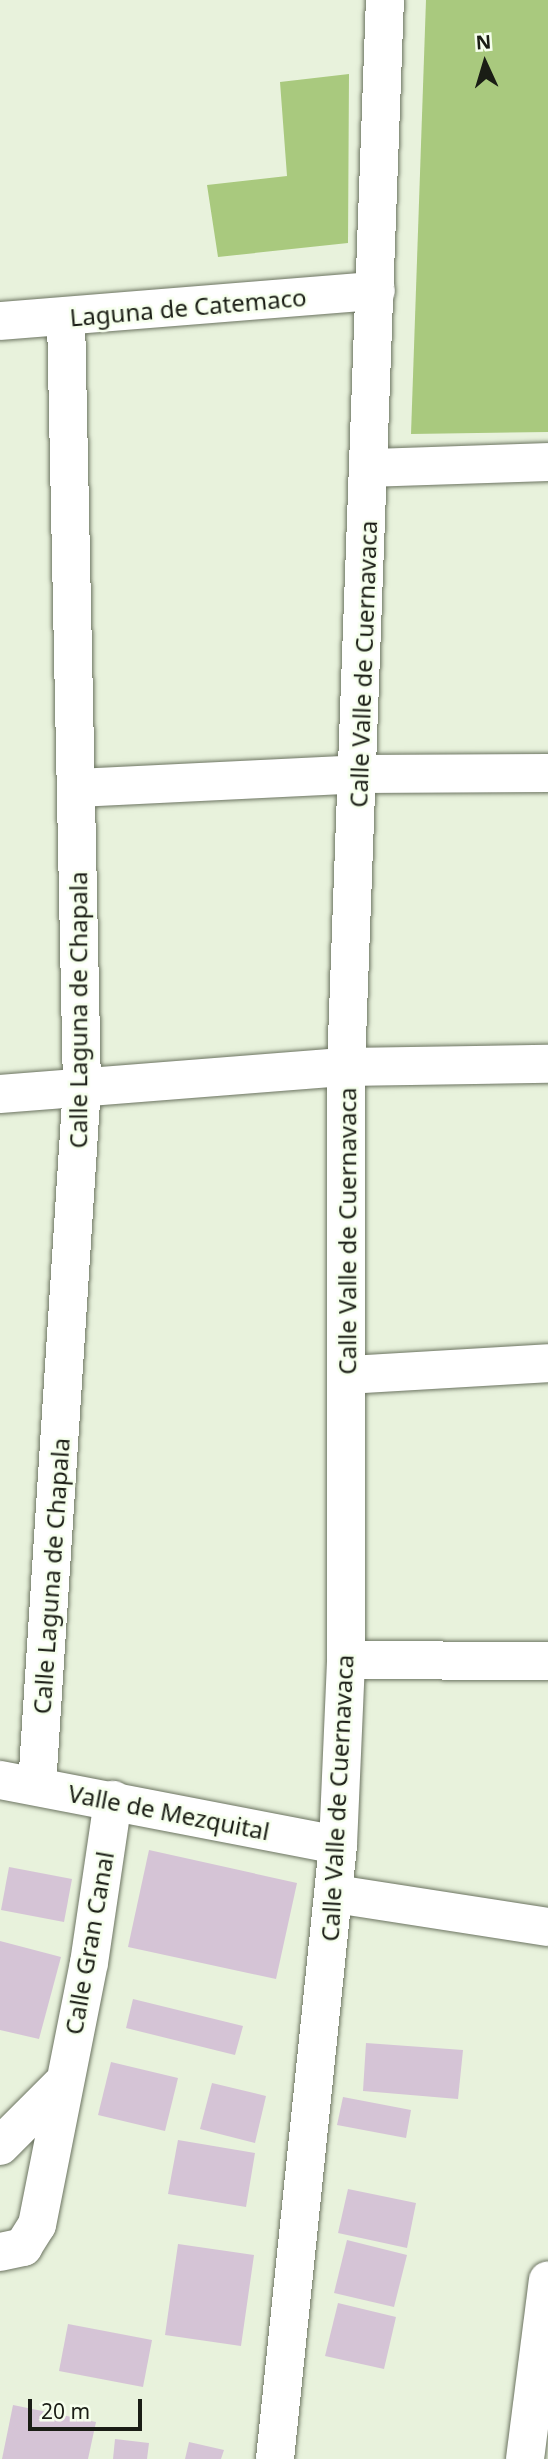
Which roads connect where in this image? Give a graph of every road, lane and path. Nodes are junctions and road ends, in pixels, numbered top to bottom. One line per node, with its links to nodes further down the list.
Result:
1 (385, 0): 2 (street, Calle Valle de Cuernavaca)
2 (376, 291): 3 (street, Laguna de Catemaco); 6 (street, Calle Valle de Cuernavaca)
3 (66, 317): 4 (street, Laguna de Catemaco); 9 (street, Calle Laguna de Chapala)
4 (0, 321)
5 (548, 462): 6 (street)
6 (370, 468): 8 (street, Calle Valle de Cuernavaca)
7 (548, 773): 8 (street)
8 (359, 774): 9 (street); 11 (street, Calle Valle de Cuernavaca)
9 (77, 788): 12 (street, Calle Laguna de Chapala)
10 (548, 1064): 11 (street)
11 (346, 1067): 12 (street); 15 (street, Calle Valle de Cuernavaca)
12 (82, 1087): 13 (street); 19 (street, Calle Laguna de Chapala)
13 (0, 1094)
14 (548, 1363): 15 (street)
15 (348, 1375): 16 (street, Calle Valle de Cuernavaca)
16 (346, 1660): 17 (street); 21 (street, Calle Valle de Cuernavaca)
17 (548, 1661)
18 (0, 1780): 19 (street, Valle de Mezquital)
19 (37, 1786): 20 (street, Valle de Mezquital)
20 (113, 1800): 21 (street, Valle de Mezquital); 24 (street, Calle Gran Canal)
21 (338, 1845): 22 (street, Calle Valle de Cuernavaca)
22 (335, 1894): 23 (street); 28 (street, Calle Valle de Cuernavaca)
23 (548, 1927)
24 (61, 2085): 25 (street); 26 (street, Calle Gran Canal)
25 (0, 2146)
26 (0, 2252)
27 (548, 2280): 29 (street)
28 (275, 2459)
29 (525, 2459)

